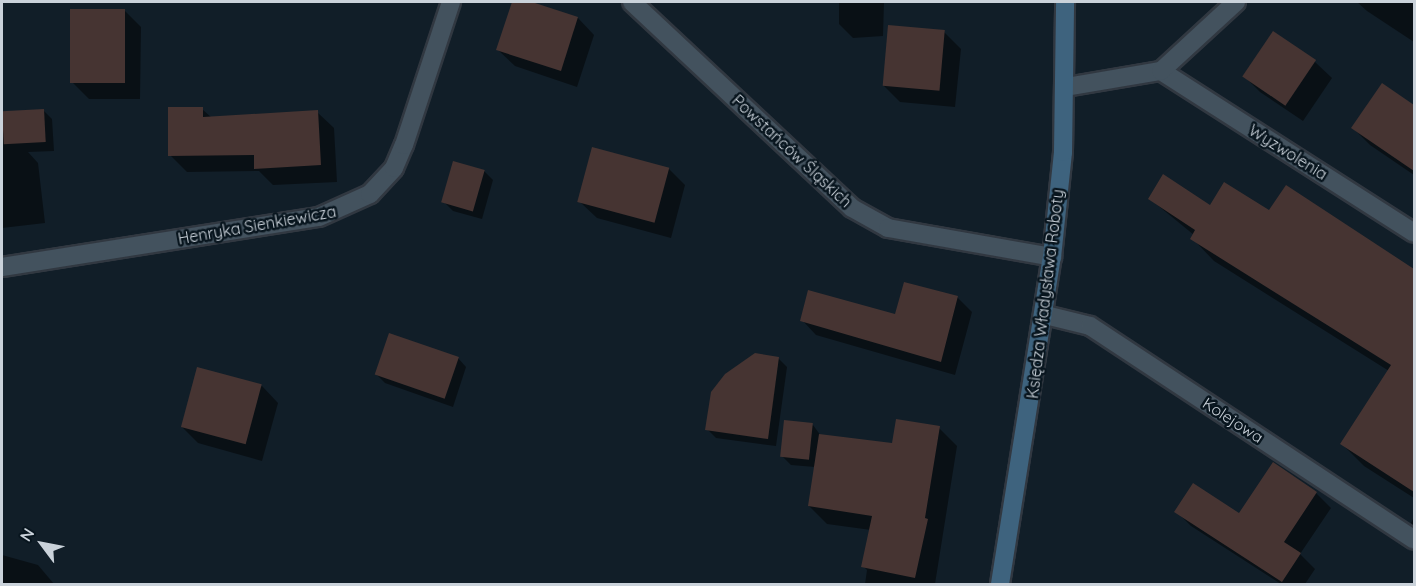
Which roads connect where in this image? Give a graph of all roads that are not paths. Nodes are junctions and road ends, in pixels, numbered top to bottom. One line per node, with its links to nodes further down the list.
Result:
1 (451, 2): 9 (street, Henryka Sienkiewicza)
2 (632, 2): 8 (street, Powstańców Śląskich)
3 (1065, 2): 6 (main road, Księdza Władysława Roboty)
4 (1236, 2): 5 (street)
5 (1161, 71): 6 (street); 7 (street, Wyzwolenia)
6 (1066, 87): 8 (main road, Księdza Władysława Roboty)
7 (1414, 233)
8 (1052, 257): 10 (main road, Księdza Władysława Roboty)
9 (2, 267)
10 (1045, 315): 11 (street, Kolejowa); 12 (main road, Księdza Władysława Roboty)
11 (1414, 540)
12 (1000, 585)

